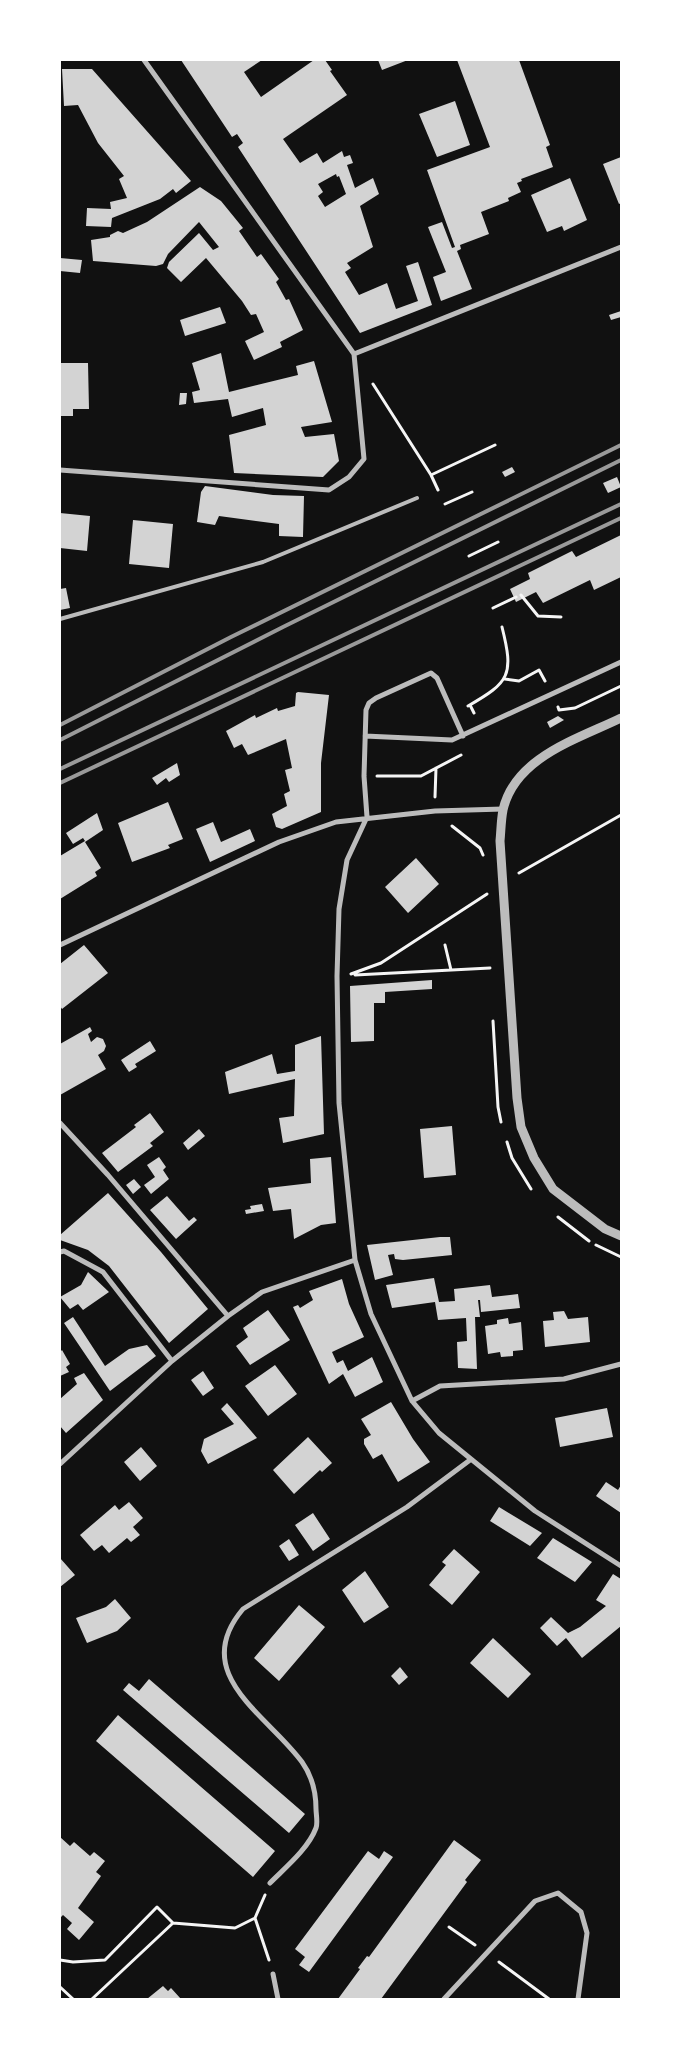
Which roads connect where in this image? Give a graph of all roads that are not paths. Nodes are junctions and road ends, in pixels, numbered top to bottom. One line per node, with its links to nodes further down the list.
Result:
1 (144, 60): 3 (street)
2 (621, 247): 3 (street)
3 (354, 354): 4 (street)
4 (60, 470)
5 (417, 498): 6 (lane)
6 (60, 620)
7 (621, 662): 10 (street)
8 (621, 718): 11 (street)
9 (365, 736): 10 (street); 10 (street); 12 (street)
10 (463, 736)
11 (503, 809): 12 (street); 15 (street)
12 (367, 816): 13 (street); 17 (street)
13 (60, 945)
14 (60, 1123): 18 (street)
15 (621, 1236)
16 (60, 1252): 19 (street)
17 (355, 1260): 18 (street); 21 (street)
18 (228, 1316): 19 (street)
19 (172, 1361): 23 (street)
20 (621, 1364): 21 (street)
21 (412, 1401): 22 (street)
22 (470, 1460): 24 (street); 25 (street)
23 (60, 1464)
24 (621, 1566)
25 (270, 1883)
26 (273, 1974): 27 (street)
27 (278, 1999)
28 (444, 1999): 29 (street)
29 (578, 1999)

